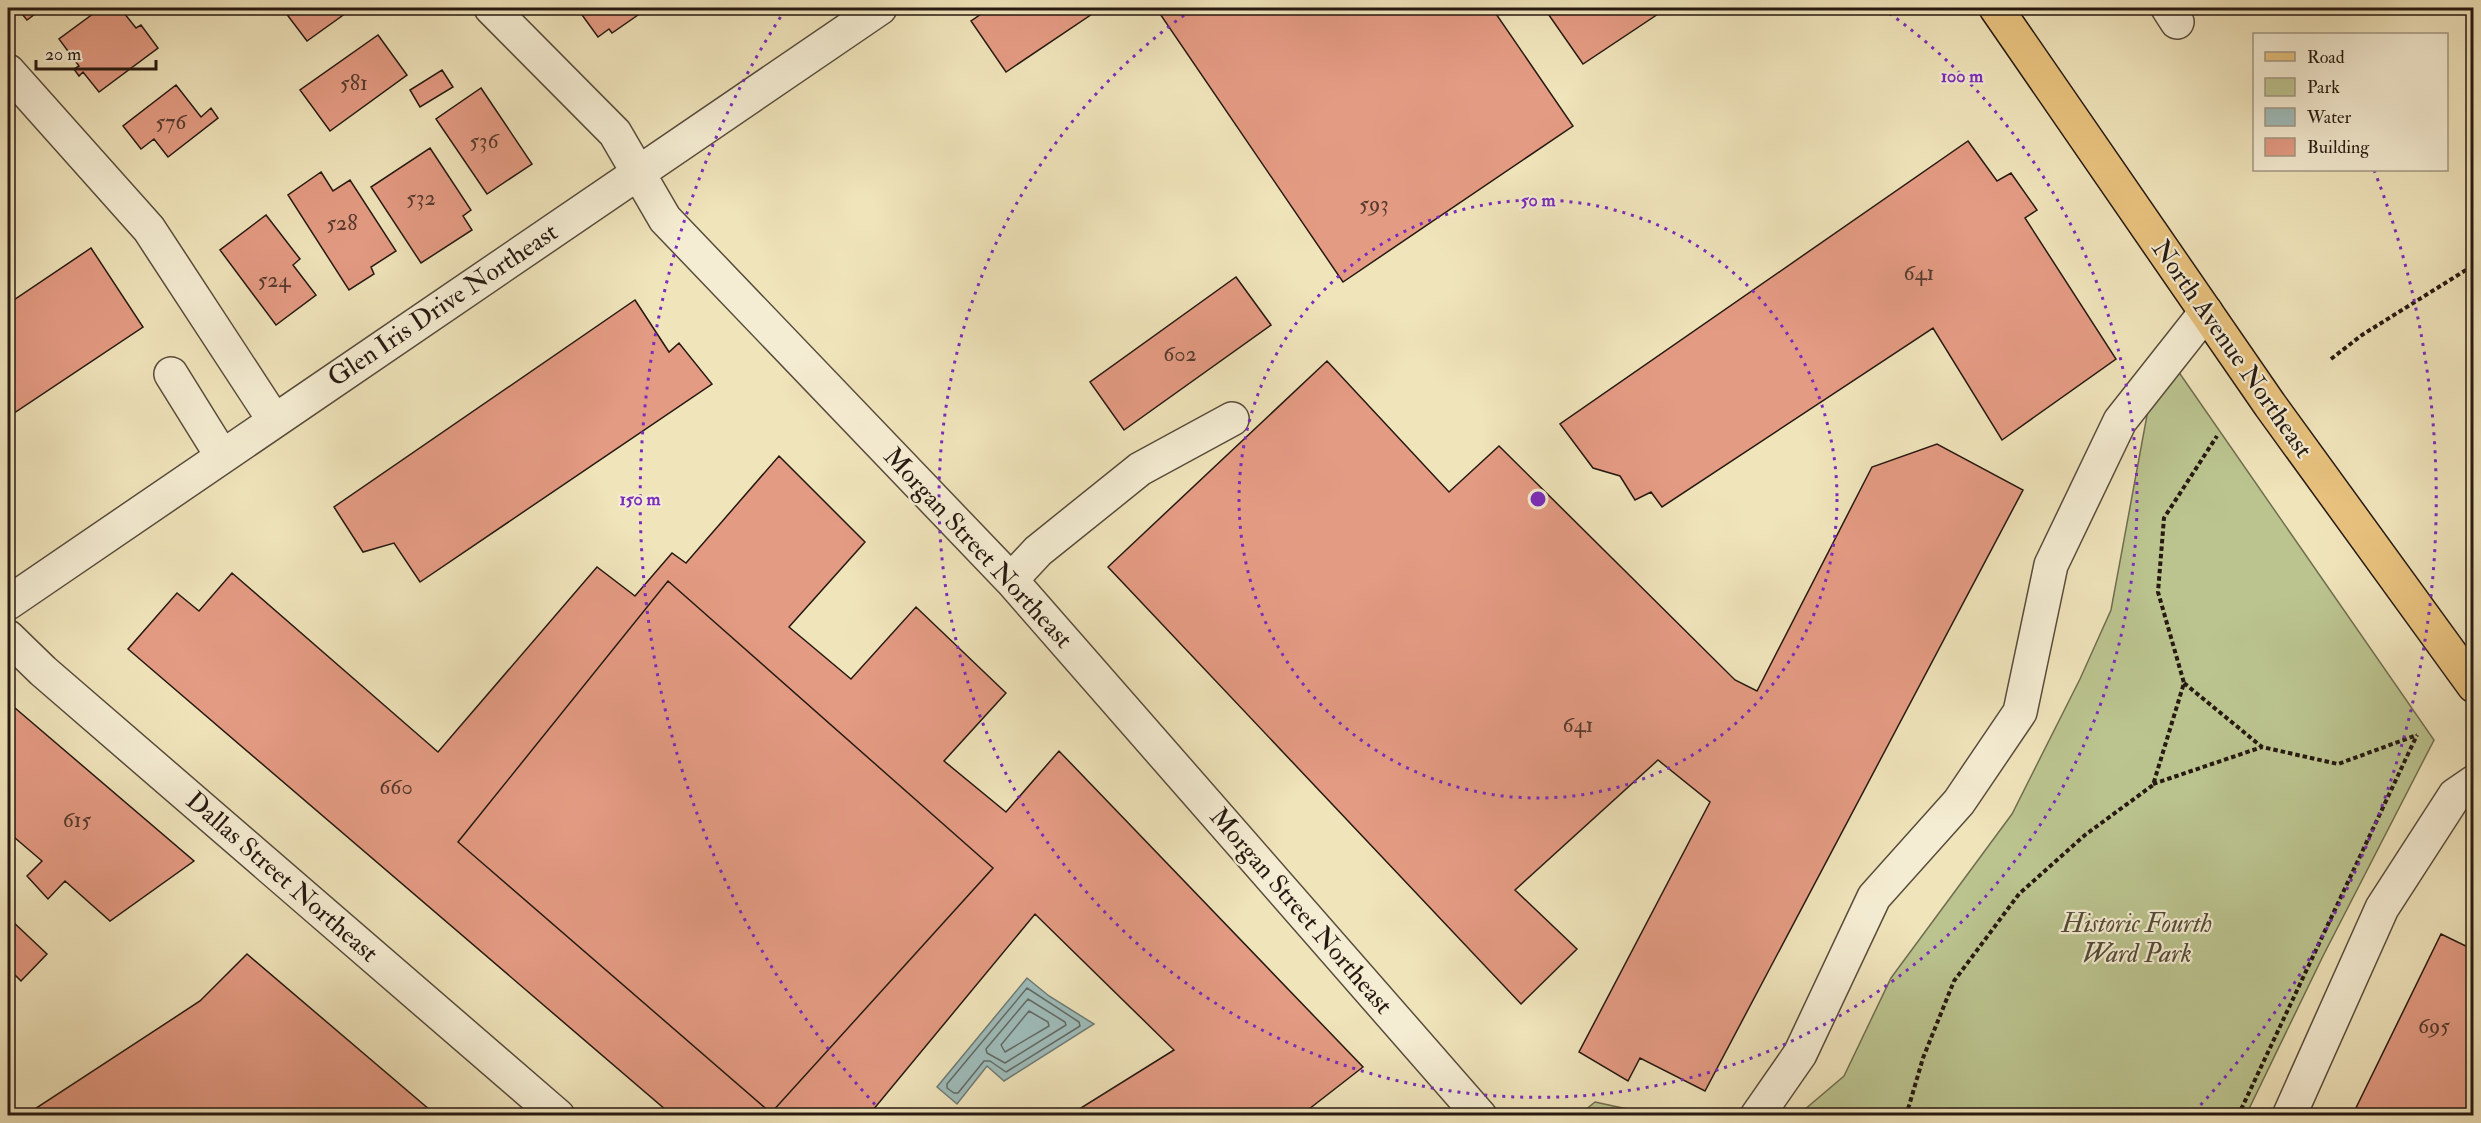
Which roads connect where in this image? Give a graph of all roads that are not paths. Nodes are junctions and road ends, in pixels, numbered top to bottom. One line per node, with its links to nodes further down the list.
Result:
1 (491, 8): 5 (street, Morgan Street Northeast)
2 (880, 8): 5 (street, Glen Iris Drive Northeast)
3 (1996, 8): 6 (main road, North Avenue Northeast)
4 (8, 71): 9 (street)
5 (638, 172): 9 (street, Glen Iris Drive Northeast); 11 (street, Morgan Street Northeast)
6 (2206, 312): 14 (main road, North Avenue Northeast); 18 (street)
7 (171, 374): 10 (street)
8 (1232, 419): 11 (street)
9 (274, 420): 10 (street, Glen Iris Drive Northeast)
10 (222, 456): 12 (street, Glen Iris Drive Northeast)
11 (1011, 580): 16 (street, Morgan Street Northeast)
12 (12, 591)
13 (8, 638): 17 (street, Dallas Street Northeast)
14 (2474, 686)
15 (2474, 782): 19 (street)
16 (1471, 1105)
17 (558, 1116)
18 (1757, 1116)
19 (2289, 1116)

